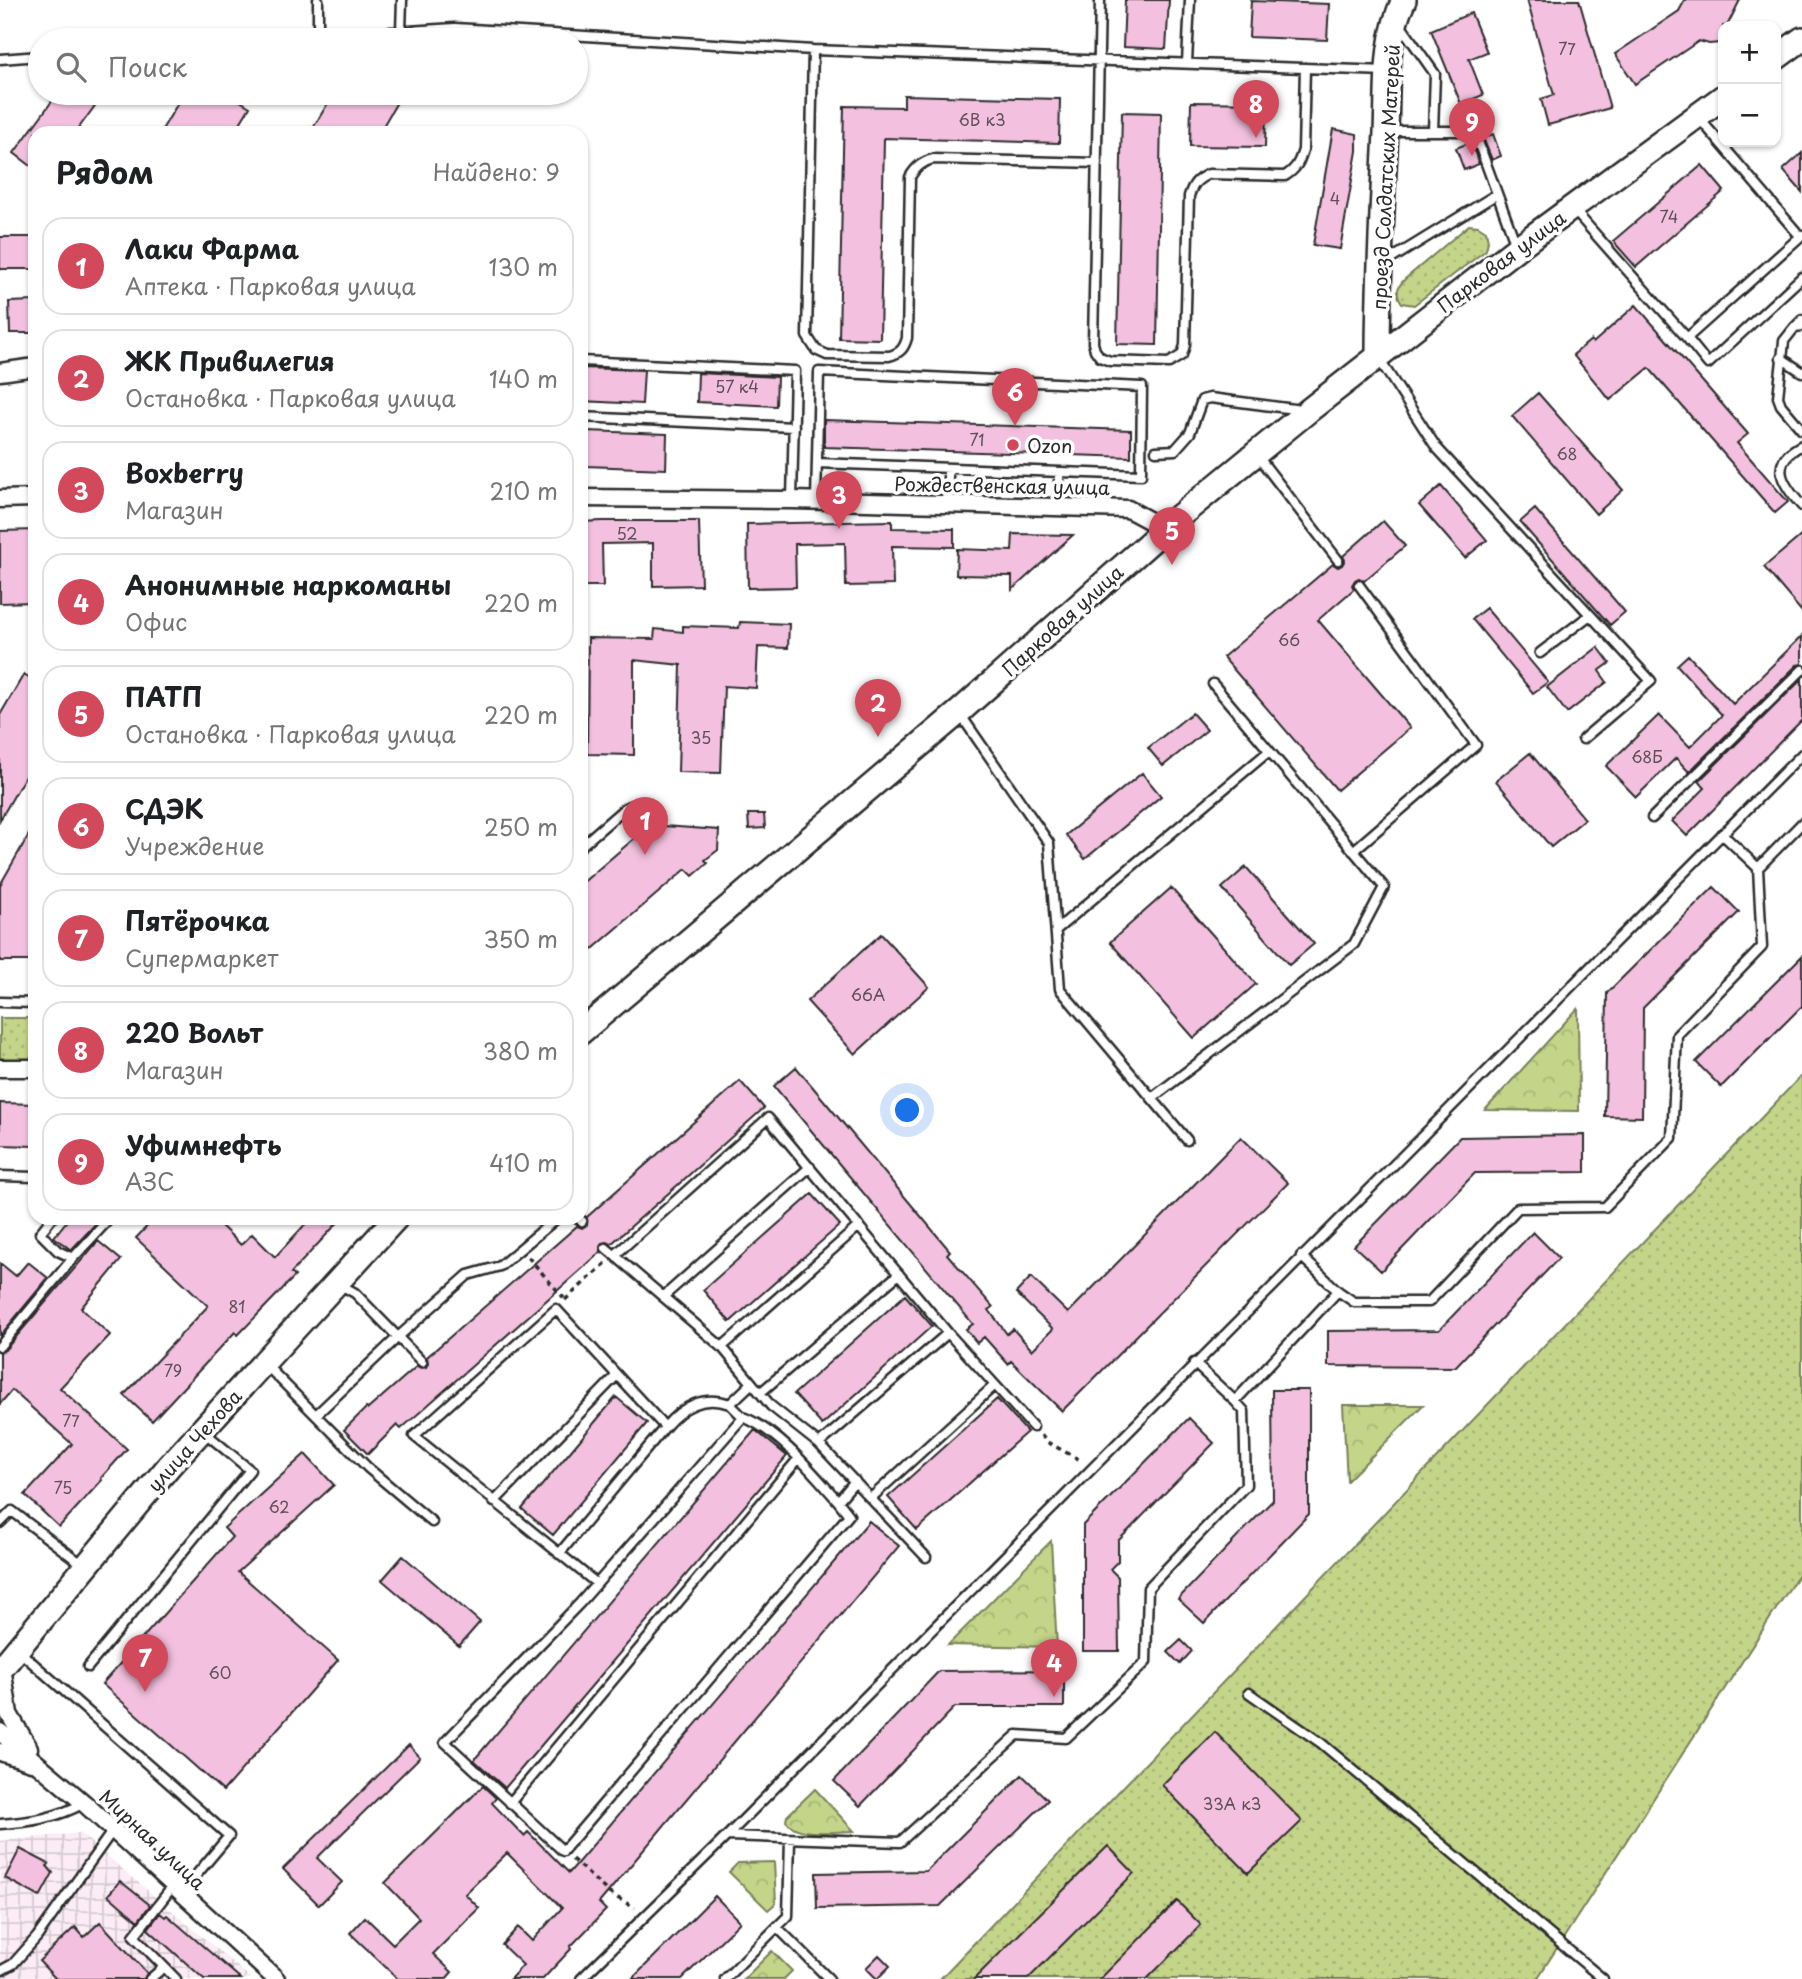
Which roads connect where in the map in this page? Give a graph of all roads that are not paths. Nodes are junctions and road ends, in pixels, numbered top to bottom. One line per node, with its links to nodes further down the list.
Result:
1 (318, 0): 6 (lane)
2 (402, 0): 7 (lane)
3 (1100, 0): 14 (lane)
4 (1190, 0): 15 (lane)
5 (1400, 9): 17 (main road, проезд Солдатских Матерей); 21 (lane)
6 (318, 28)
7 (401, 28)
8 (588, 36): 10 (lane)
9 (1802, 39): 11 (main road)
10 (813, 50): 14 (lane); 22 (lane)
11 (1781, 54)
12 (28, 57): 13 (lane)
13 (0, 59)
14 (1099, 60): 15 (lane); 22 (lane)
15 (1188, 63): 16 (lane)
16 (1305, 68): 17 (lane); 22 (lane)
17 (1388, 71): 20 (main road, проезд Солдатских Матерей)
18 (1718, 101): 19 (main road, Парковая улица)
19 (1698, 116): 24 (main road, Парковая улица); 25 (lane)
20 (1386, 131): 21 (lane); 27 (main road, проезд Солдатских Матерей)
21 (1433, 131): 23 (lane)
22 (1097, 163)
23 (1497, 194): 26 (lane); 27 (lane)
24 (1572, 208): 26 (main road, Парковая улица); 31 (lane)
25 (1801, 235): 31 (lane)
26 (1517, 248): 32 (main road, Парковая улица)
27 (1379, 267): 32 (main road, проезд Солдатских Матерей)
28 (1802, 277): 31 (lane)
29 (1802, 320): 30 (lane)
30 (1798, 327): 33 (lane)
31 (1687, 338)
32 (1378, 357): 38 (main road, Парковая улица); 59 (lane)
33 (1781, 358): 37 (lane); 41 (lane)
34 (588, 361): 40 (lane)
35 (28, 368): 36 (street)
36 (0, 372)
37 (1802, 372)
38 (1308, 411): 43 (lane); 44 (main road, Парковая улица)
39 (588, 417): 40 (lane)
40 (794, 427): 51 (lane)
41 (1802, 430)
42 (1802, 445): 54 (lane)
43 (1156, 451)
44 (1256, 454): 56 (main road, Парковая улица); 57 (lane)
45 (817, 463): 46 (lane); 47 (lane); 52 (lane)
46 (948, 468): 47 (lane); 53 (lane)
47 (1059, 472): 55 (lane)
48 (28, 498): 50 (street)
49 (588, 498): 51 (street, Рождественская улица)
50 (0, 499)
51 (792, 500): 52 (street, Рождественская улица)
52 (816, 501): 53 (street, Рождественская улица)
53 (948, 505): 55 (street, Рождественская улица)
54 (1802, 506)
55 (1059, 507): 56 (street, Рождественская улица)
56 (1165, 529): 63 (main road, Парковая улица)
57 (1338, 560)
58 (1359, 585): 72 (lane)
59 (1590, 615): 60 (lane); 64 (lane)
60 (1540, 653)
61 (1802, 670): 68 (lane)
62 (1213, 684): 65 (lane)
63 (959, 712): 74 (lane); 77 (main road, Парковая улица)
64 (1583, 739)
65 (1269, 752): 72 (lane); 74 (lane)
66 (1802, 754): 70 (lane)
67 (643, 805): 71 (lane)
68 (1652, 818)
69 (1802, 823): 73 (lane)
70 (1722, 835): 73 (lane); 92 (lane)
71 (588, 840)
72 (1353, 851): 80 (lane)
73 (1758, 868): 96 (lane)
74 (1056, 929): 80 (lane)
75 (0, 1002): 76 (lane)
76 (28, 1003)
77 (588, 1026)
78 (0, 1068): 79 (street)
79 (28, 1068)
80 (1152, 1098): 81 (lane)
81 (1187, 1140)
82 (810, 1167): 89 (lane); 91 (lane); 97 (lane)
83 (0, 1176): 84 (lane)
84 (28, 1177)
85 (46, 1225): 93 (lane)
86 (104, 1225): 93 (lane)
87 (390, 1225): 95 (main road, улица Чехова)
88 (549, 1225): 99 (lane)
89 (859, 1226): 94 (lane); 101 (lane)
90 (606, 1248): 91 (lane)
91 (615, 1255): 97 (lane)
92 (1301, 1256): 96 (lane); 104 (lane)
93 (73, 1258): 100 (lane)
94 (899, 1274): 98 (lane); 109 (lane)
95 (337, 1282): 99 (lane); 103 (main road, улица Чехова)
96 (1338, 1291): 111 (lane)
97 (663, 1297): 101 (lane)
98 (948, 1333): 107 (lane); 118 (lane)
99 (398, 1337): 102 (lane); 113 (lane)
100 (0, 1346)
101 (722, 1347): 106 (lane)
102 (422, 1362)
103 (264, 1363): 113 (lane); 117 (main road, улица Чехова)
104 (1194, 1363): 111 (lane); 140 (lane)
105 (617, 1375): 110 (lane); 115 (lane); 123 (lane)
106 (752, 1383): 109 (lane); 112 (lane)
107 (995, 1385): 116 (lane); 121 (lane)
108 (447, 1388): 110 (lane)
109 (760, 1393): 118 (lane)
110 (455, 1397): 123 (lane)
111 (1235, 1401): 141 (lane)
112 (730, 1404): 114 (lane); 115 (lane)
113 (316, 1415): 124 (lane)
114 (743, 1418): 119 (lane); 129 (lane)
115 (665, 1427): 126 (lane)
116 (1033, 1427)
117 (202, 1430): 128 (main road, улица Чехова); 131 (lane)
118 (819, 1444): 120 (lane)
119 (799, 1458): 122 (lane); 137 (lane)
120 (855, 1481): 121 (lane); 122 (lane)
121 (871, 1498): 127 (lane)
122 (838, 1501): 137 (lane)
123 (494, 1502): 126 (lane)
124 (432, 1522)
125 (0, 1523): 128 (lane)
126 (559, 1554): 129 (lane)
127 (926, 1556)
128 (85, 1567): 130 (main road, улица Чехова)
129 (596, 1583): 137 (lane)
130 (6, 1662): 135 (street); 142 (lane)
131 (88, 1667)
132 (1249, 1693): 152 (lane)
133 (0, 1731): 135 (street, Мирная улица)
134 (0, 1752): 135 (street)
135 (40, 1765): 136 (street, Мирная улица)
136 (84, 1803): 138 (lane); 139 (street, Мирная улица)
137 (510, 1803)
138 (0, 1824)
139 (113, 1830): 142 (street, Мирная улица); 145 (lane)
140 (727, 1836): 141 (lane); 149 (lane)
141 (790, 1839): 143 (lane)
142 (177, 1889): 144 (lane); 148 (street, Мирная улица)
143 (777, 1927): 150 (lane); 151 (lane)
144 (164, 1966): 146 (lane); 147 (lane)
145 (0, 1971)
146 (150, 1979)
147 (176, 1979)
148 (276, 1979)
149 (581, 1979)
150 (725, 1979)
151 (829, 1979)
152 (1603, 1979)

